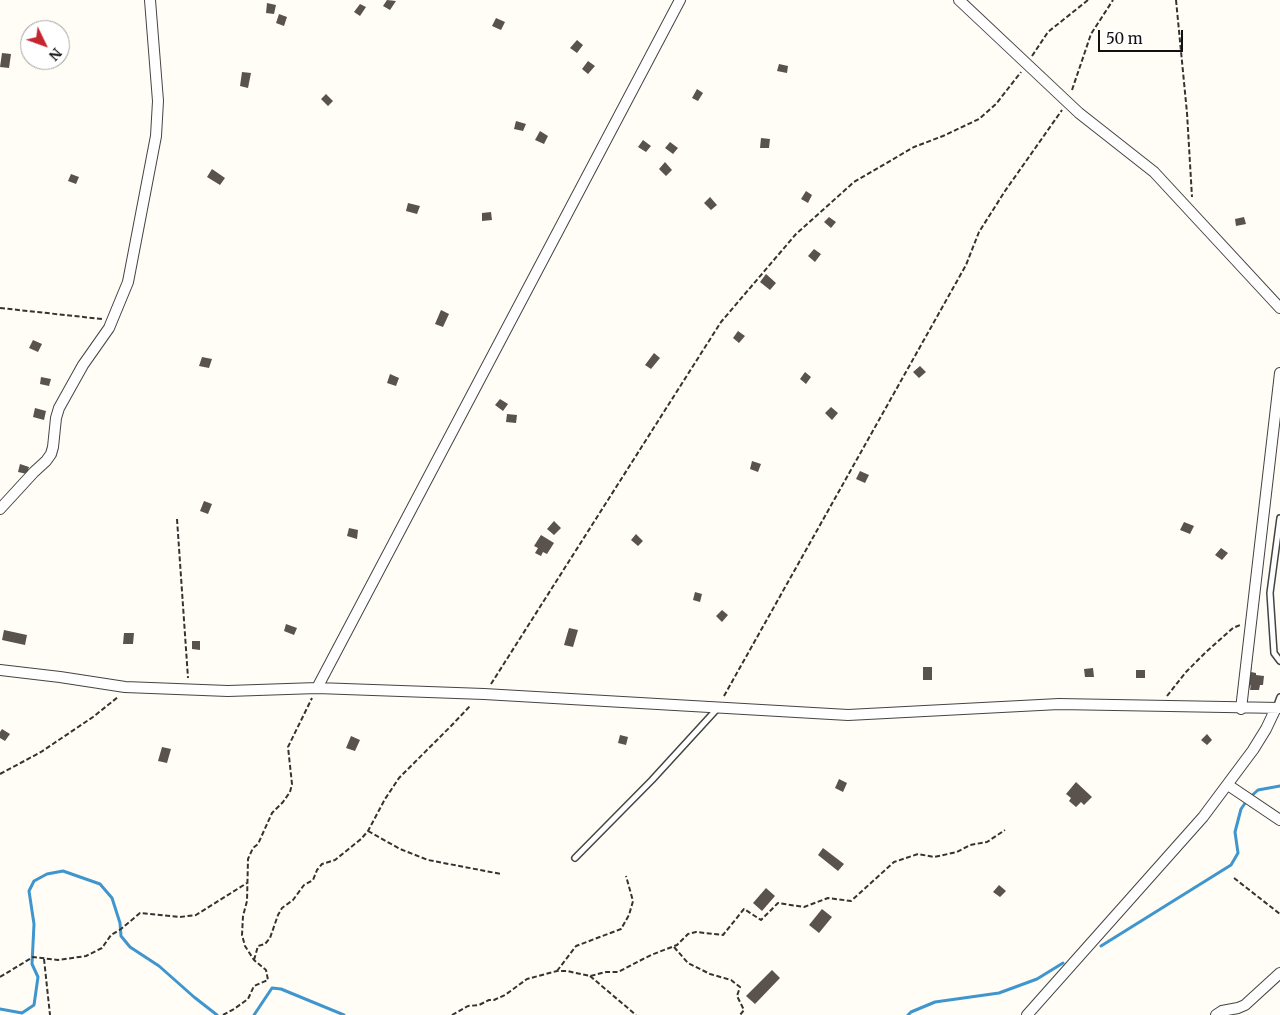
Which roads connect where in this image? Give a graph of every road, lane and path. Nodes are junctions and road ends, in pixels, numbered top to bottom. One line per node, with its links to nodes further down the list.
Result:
1 (150, 0): 12 (street)
2 (680, 0): 22 (street)
3 (959, 0): 7 (street)
4 (1088, 0): 7 (path)
5 (1113, 0): 8 (path)
6 (1176, 0): 9 (path)
7 (1026, 65): 8 (street); 23 (path)
8 (1067, 103): 11 (street); 26 (path)
9 (1192, 197)
10 (0, 308): 12 (path)
11 (1280, 308)
12 (113, 320): 14 (street)
13 (1280, 373): 17 (street)
14 (0, 509)
15 (1280, 518): 18 (lane)
16 (177, 519): 21 (path)
17 (1251, 619): 25 (path); 28 (street)
18 (1280, 661)
19 (0, 670): 20 (street)
20 (124, 687): 21 (street); 29 (path)
21 (188, 688): 22 (street)
22 (318, 688): 23 (street); 38 (path)
23 (484, 694): 26 (street); 33 (path)
24 (1280, 697): 27 (lane)
25 (1160, 705): 26 (street); 28 (street)
26 (717, 708): 34 (lane)
27 (1278, 708): 28 (street); 30 (street)
28 (1241, 709)
29 (0, 774)
30 (1228, 785): 31 (street); 52 (street)
31 (1280, 820)
32 (1005, 830): 40 (path)
33 (368, 831): 35 (path); 42 (path)
34 (575, 858)
35 (502, 874)
36 (626, 876): 43 (path)
37 (1234, 878): 39 (path)
38 (248, 882): 41 (path); 42 (path)
39 (1280, 914)
40 (674, 947): 45 (path); 51 (path)
41 (44, 959): 46 (path); 47 (path)
42 (254, 960): 48 (path)
43 (557, 971): 45 (path); 49 (path)
44 (1280, 973): 53 (street)
45 (590, 976): 50 (path)
46 (0, 977)
47 (50, 1015)
48 (223, 1015)
49 (452, 1015)
50 (636, 1015)
51 (740, 1015)
52 (1027, 1015)
53 (1216, 1015)

